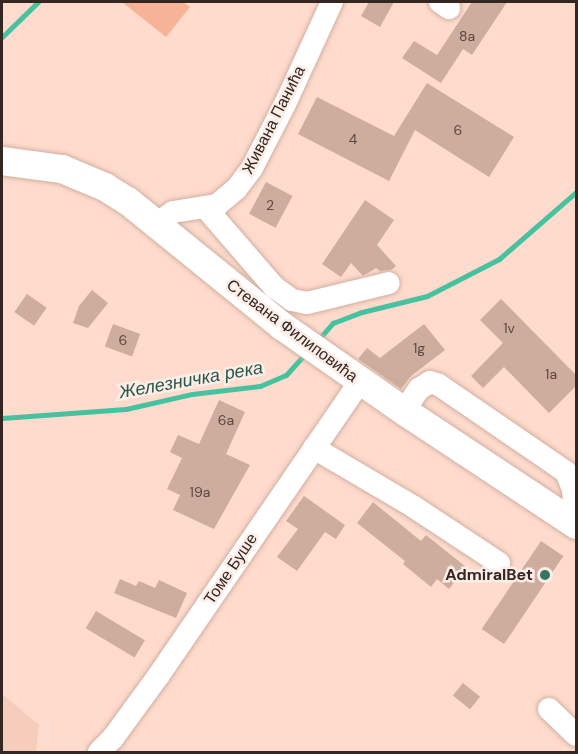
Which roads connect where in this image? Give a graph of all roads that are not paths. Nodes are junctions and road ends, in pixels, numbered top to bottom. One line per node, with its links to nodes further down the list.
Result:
1 (332, 2): 3 (street, Живана Панића)
2 (2, 161): 4 (main road, Стевана Филиповића)
3 (205, 207): 4 (street, Живана Панића); 5 (street)
4 (156, 224): 6 (main road, Стевана Филиповића)
5 (388, 282)
6 (360, 381): 7 (main road, Стевана Филиповића); 8 (street, Томе Буше)
7 (404, 411): 9 (main road, Стевана Филиповића); 9 (street)
8 (314, 448): 10 (street); 13 (street, Томе Буше)
9 (572, 522)
10 (499, 563)
11 (549, 710): 12 (street)
12 (576, 735)
13 (99, 753)

